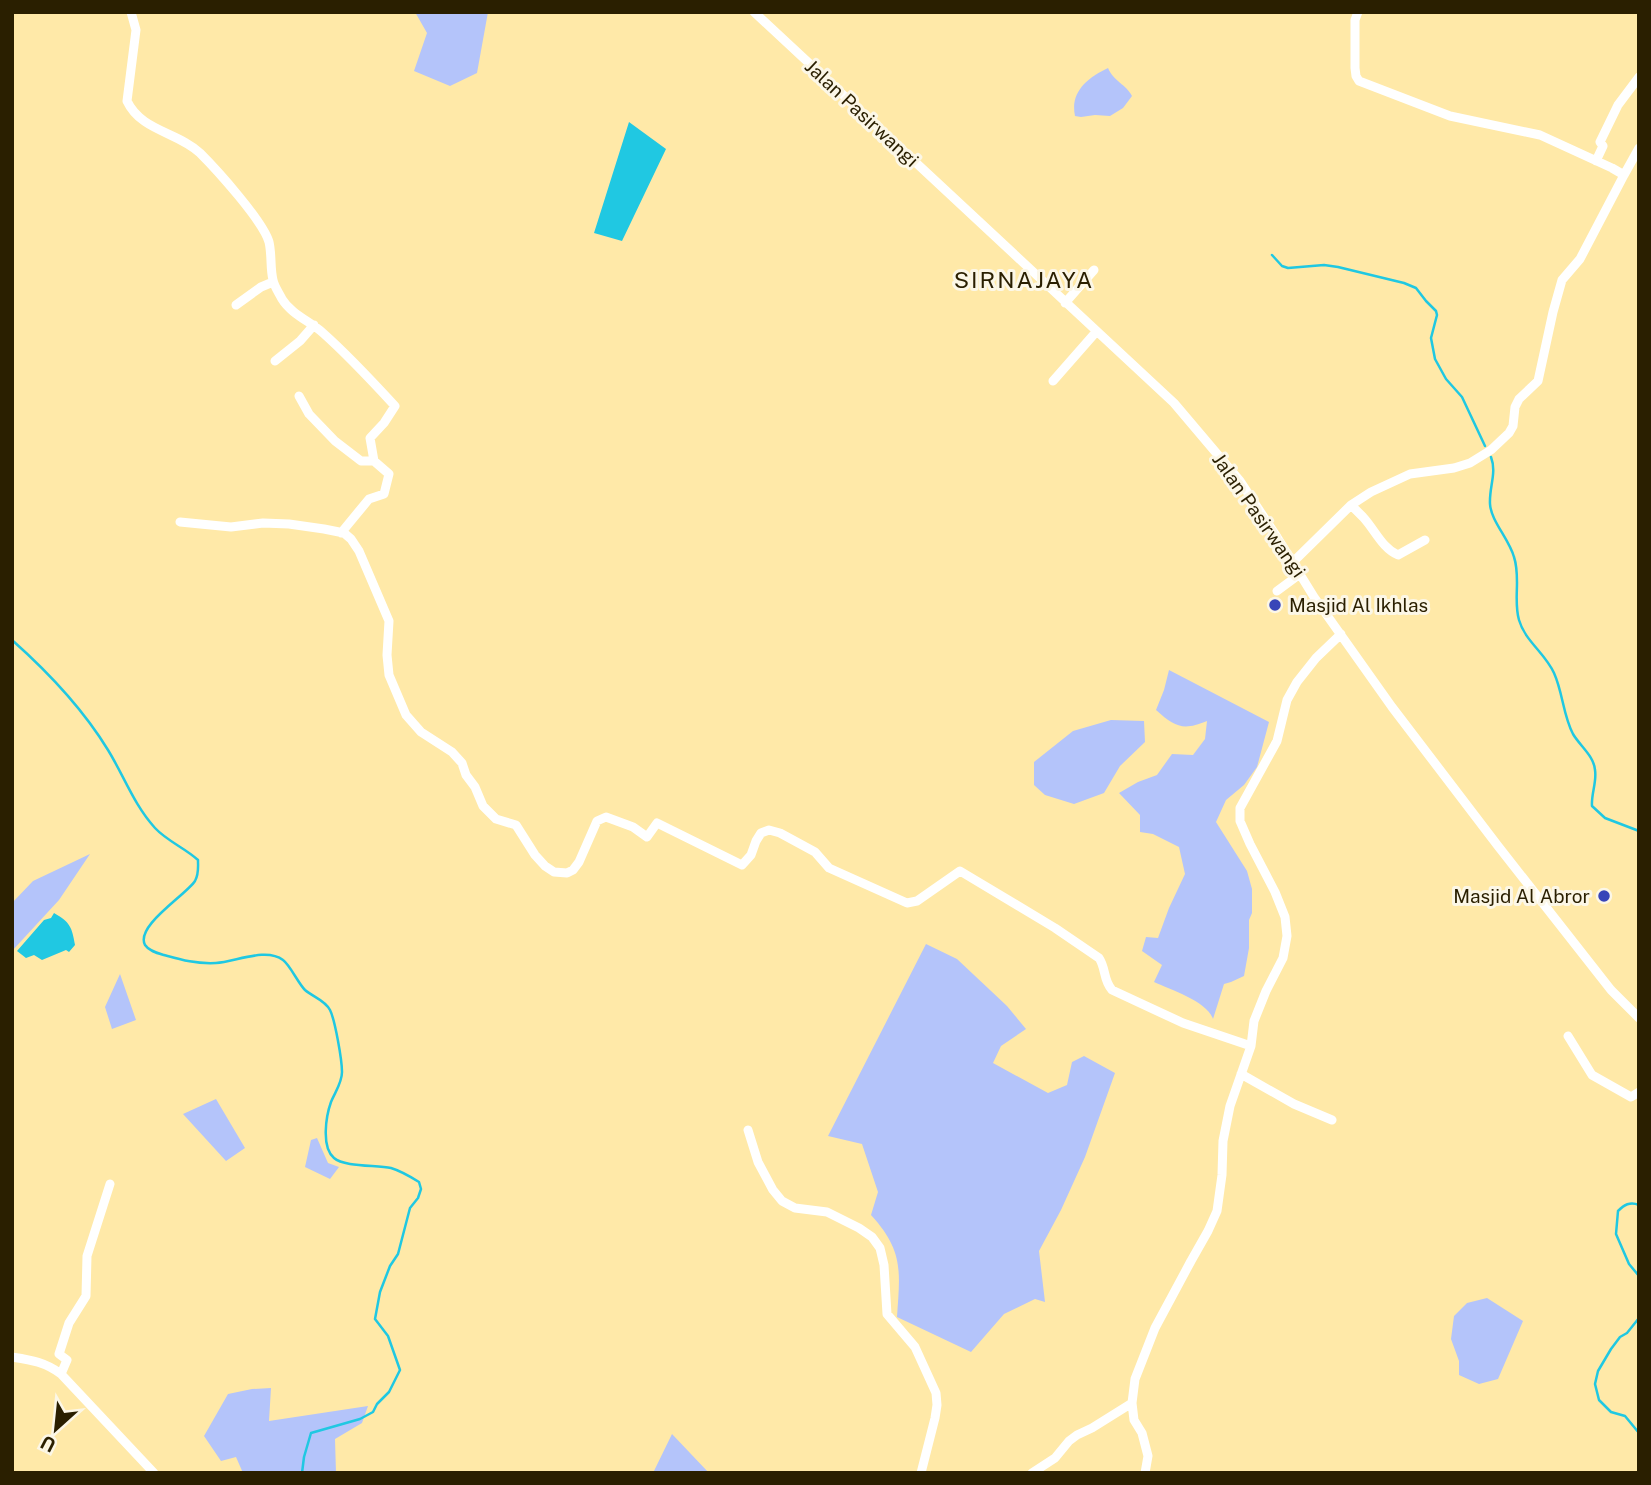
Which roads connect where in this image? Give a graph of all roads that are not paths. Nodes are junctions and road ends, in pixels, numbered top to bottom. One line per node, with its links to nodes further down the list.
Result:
1 (131, 12): 9 (street)
2 (754, 12): 10 (street, Jalan Pasirwangi)
3 (1358, 12): 6 (street)
4 (1639, 77): 6 (street)
5 (1639, 148): 7 (street)
6 (1596, 161): 7 (street)
7 (1624, 175): 18 (street)
8 (1094, 270): 10 (street)
9 (273, 282): 11 (street); 12 (street)
10 (1065, 303): 13 (street, Jalan Pasirwangi)
11 (236, 305)
12 (314, 326): 14 (street); 17 (street)
13 (1096, 332): 15 (street); 22 (street, Jalan Pasirwangi)
14 (275, 361)
15 (1053, 381)
16 (299, 396): 17 (street)
17 (374, 461): 20 (street)
18 (1351, 505): 21 (street); 22 (street)
19 (180, 522): 20 (street)
20 (341, 533): 28 (street)
21 (1425, 540)
22 (1293, 562): 23 (street, Jalan Pasirwangi)
23 (1300, 574): 24 (street); 25 (street, Jalan Pasirwangi)
24 (1277, 591)
25 (1341, 634): 26 (street, Jalan Pasirwangi); 28 (street)
26 (1639, 1018)
27 (1568, 1036): 30 (street)
28 (1251, 1046): 29 (street)
29 (1241, 1074): 31 (street); 36 (street)
30 (1639, 1093)
31 (1332, 1120)
32 (748, 1130): 38 (street)
33 (110, 1184): 35 (street)
34 (12, 1357): 35 (street)
35 (61, 1374): 37 (street)
36 (1132, 1402): 39 (street); 40 (street)
37 (154, 1473)
38 (921, 1473)
39 (1032, 1473)
40 (1144, 1473)

